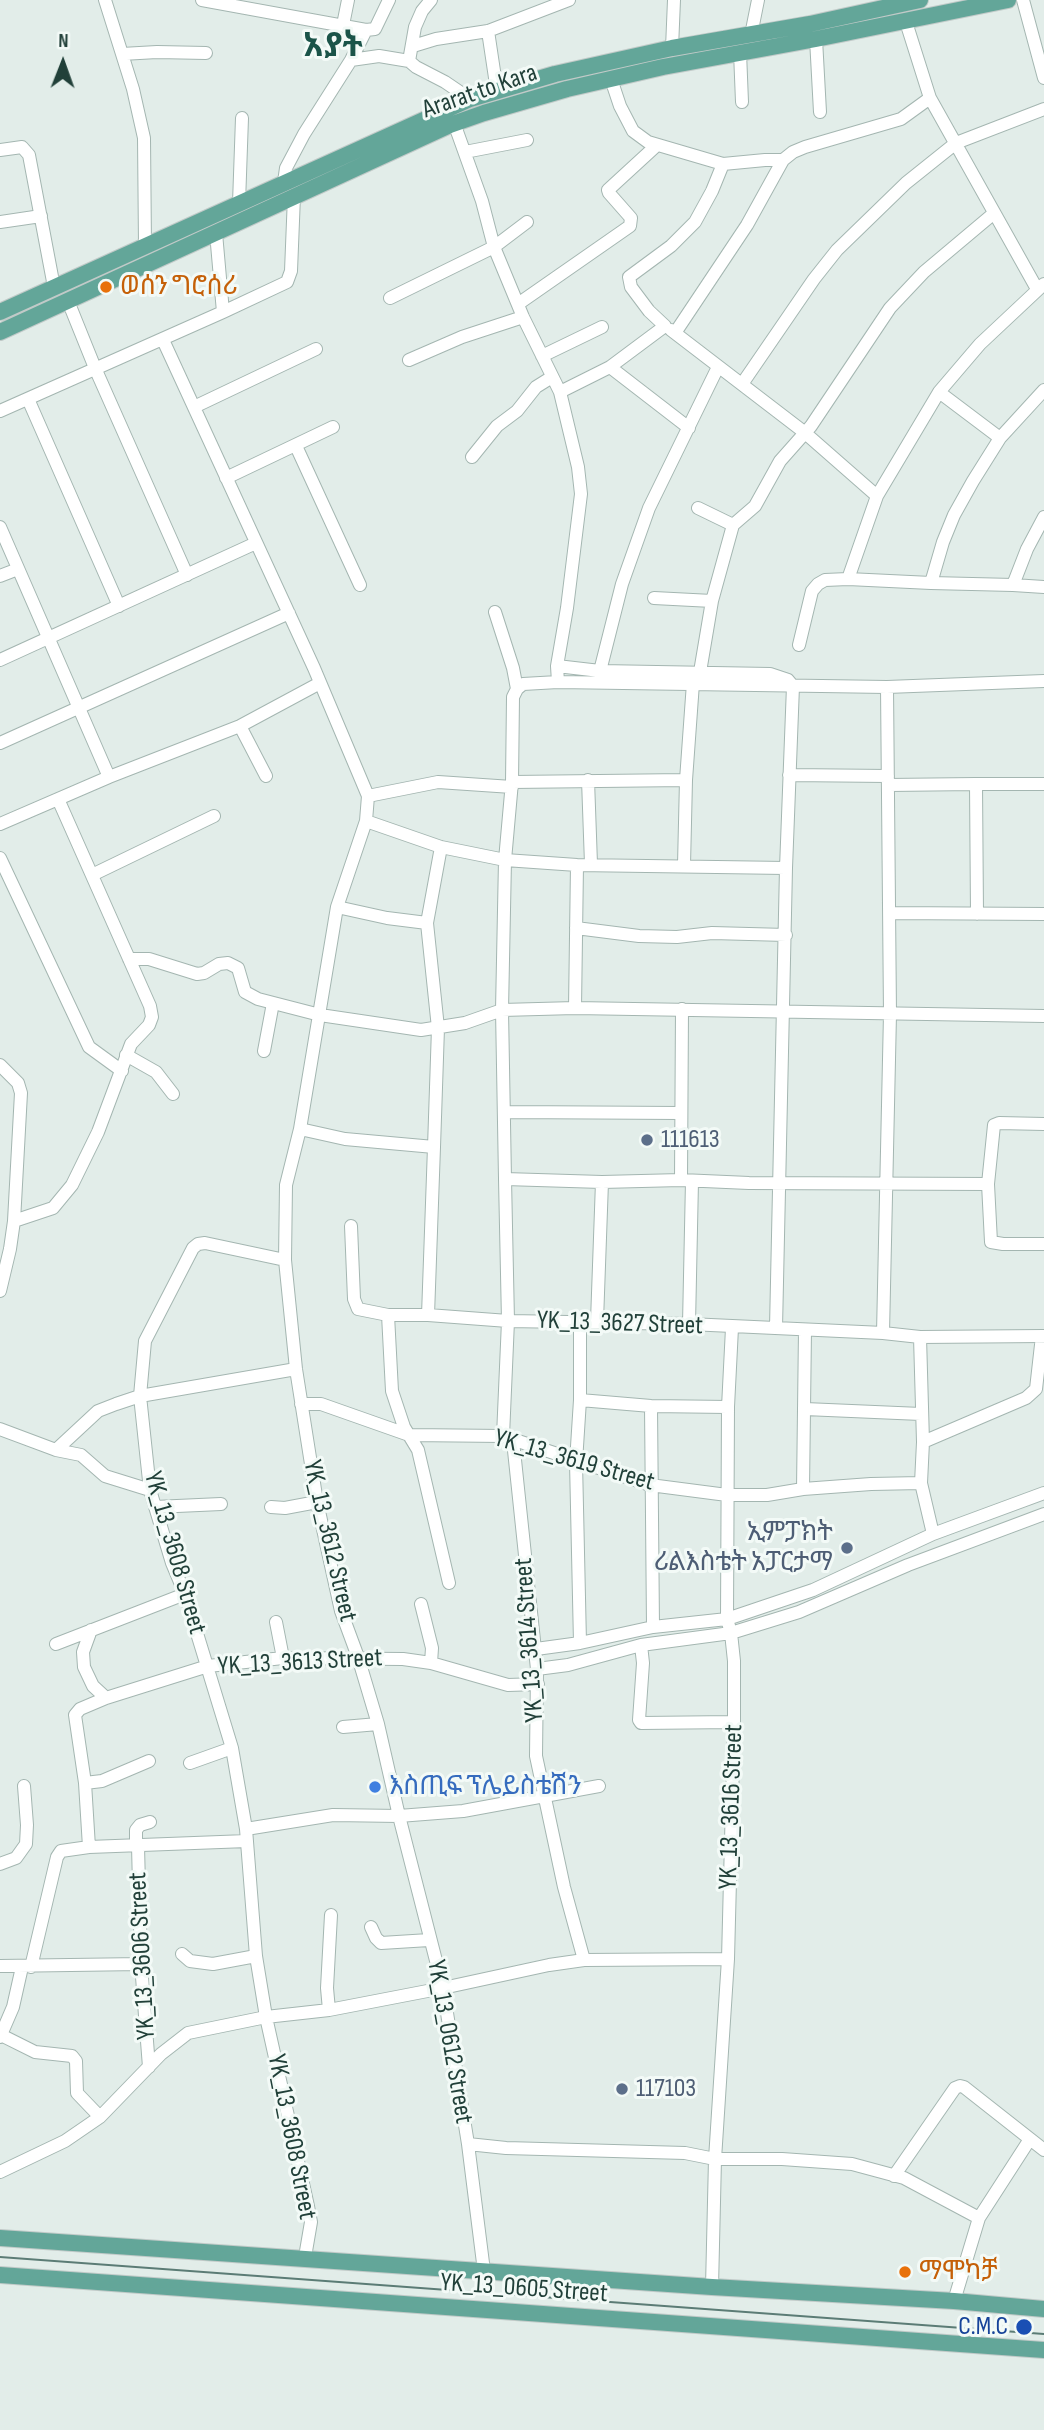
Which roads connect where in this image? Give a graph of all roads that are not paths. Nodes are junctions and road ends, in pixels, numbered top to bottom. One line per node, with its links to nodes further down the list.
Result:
1 (105, 0): 25 (street)
2 (202, 0): 13 (street)
3 (348, 0): 15 (street)
4 (389, 0): 16 (street)
5 (430, 0): 20 (street)
6 (568, 0): 17 (street)
7 (674, 0): 21 (street)
8 (758, 0): 18 (street)
9 (920, 0): 12 (main road, Ararat to Kara)
10 (1008, 0): 14 (main road, Ararat to Kara)
11 (1023, 0): 28 (street)
12 (874, 5): 18 (main road, Ararat to Kara)
13 (263, 6): 15 (street)
14 (906, 22): 19 (main road, Ararat to Kara); 31 (street)
15 (343, 24): 16 (street)
16 (366, 30): 26 (street)
17 (488, 31): 20 (street); 30 (street)
18 (751, 34): 22 (main road, Ararat to Kara)
19 (816, 39): 23 (main road, Ararat to Kara); 35 (street)
20 (413, 46): 27 (street)
21 (672, 48): 22 (main road, Ararat to Kara); 30 (main road, Ararat to Kara)
22 (710, 50): 23 (main road, Ararat to Kara); 29 (main road, Ararat to Kara)
23 (740, 52): 33 (street)
24 (206, 53): 25 (street)
25 (122, 54): 55 (street)
26 (351, 60): 27 (street); 47 (street)
27 (409, 61): 32 (street)
28 (1044, 78)
29 (611, 79): 37 (main road, Ararat to Kara); 40 (street)
30 (497, 91): 32 (main road, Ararat to Kara)
31 (930, 98): 39 (street); 44 (street)
32 (470, 99): 43 (main road, Ararat to Kara)
33 (742, 102)
34 (1044, 109): 39 (street)
35 (820, 112)
36 (242, 118): 49 (street)
37 (454, 123): 42 (street); 46 (main road, Ararat to Kara)
38 (527, 140): 42 (street)
39 (956, 143): 50 (street); 75 (street)
40 (657, 145): 45 (street); 61 (street)
41 (0, 150): 51 (street)
42 (465, 152): 56 (street)
43 (344, 155): 46 (main road); 47 (main road, Ararat to Kara)
44 (783, 160): 45 (street); 65 (street)
45 (723, 164): 65 (street)
46 (349, 171): 48 (main road, Ararat to Kara)
47 (284, 182): 49 (main road, Ararat to Kara)
48 (294, 197): 54 (main road, Ararat to Kara); 63 (street)
49 (239, 202): 55 (main road, Ararat to Kara)
50 (993, 214): 58 (street); 84 (street)
51 (41, 216): 52 (street); 57 (street)
52 (0, 222)
53 (527, 222): 56 (street)
54 (216, 233): 60 (main road, Ararat to Kara); 63 (street)
55 (145, 246): 57 (main road, Ararat to Kara)
56 (494, 247): 59 (street); 61 (street)
57 (54, 287): 62 (main road, Ararat to Kara)
58 (1041, 287): 78 (street)
59 (390, 298)
60 (68, 301): 66 (main road, Ararat to Kara); 73 (street)
61 (520, 310): 69 (street); 70 (street)
62 (0, 312)
63 (223, 312): 67 (street)
64 (602, 327): 69 (street)
65 (670, 330): 71 (street); 72 (street)
66 (0, 332)
67 (163, 340): 73 (street); 80 (street)
68 (316, 349): 80 (street)
69 (542, 356): 74 (street)
70 (409, 360)
71 (610, 367): 77 (street); 83 (street)
72 (718, 367): 75 (street); 83 (street)
73 (95, 368): 79 (street); 96 (street)
74 (552, 377): 77 (street); 87 (street)
75 (743, 384): 84 (street)
76 (1044, 390): 85 (street)
77 (560, 392): 111 (street)
78 (939, 392): 85 (street); 89 (street)
79 (28, 399): 81 (street); 105 (street)
80 (194, 407): 88 (street)
81 (0, 411)
82 (333, 427): 86 (street)
83 (689, 428): 112 (street)
84 (804, 432): 89 (street); 92 (street)
85 (1000, 438): 99 (street)
86 (296, 446): 88 (street); 100 (street)
87 (472, 457)
88 (226, 478): 94 (street)
89 (877, 496): 98 (street)
90 (698, 508): 92 (street)
91 (1044, 517): 101 (street)
92 (733, 525): 104 (street)
93 (0, 527): 95 (street)
94 (256, 543): 96 (street); 107 (street)
95 (18, 569): 97 (street); 108 (street)
96 (187, 575): 105 (street)
97 (0, 576)
98 (848, 579): 99 (street); 109 (street)
99 (931, 583): 101 (street)
100 (360, 585)
101 (1013, 585): 102 (street)
102 (1044, 587)
103 (653, 598): 104 (street)
104 (712, 601): 113 (street)
105 (119, 606): 108 (street)
106 (495, 612): 119 (street)
107 (289, 613): 116 (street); 120 (street)
108 (48, 638): 110 (street); 120 (street)
109 (799, 645)
110 (0, 660)
111 (557, 666): 112 (street); 115 (street)
112 (600, 670): 113 (street)
113 (697, 678): 115 (street); 117 (street); 127 (street)
114 (1044, 681): 118 (street)
115 (558, 682): 119 (street)
116 (320, 683): 121 (street); 132 (street)
117 (793, 686): 118 (street); 123 (street)
118 (887, 687): 128 (street)
119 (517, 689): 130 (street, YK_13_3614 Street)
120 (78, 708): 122 (street); 125 (street)
121 (240, 726): 124 (street); 125 (street)
122 (0, 743)
123 (789, 775): 128 (street); 142 (street)
124 (266, 776)
125 (109, 777): 133 (street)
126 (588, 780): 127 (street); 130 (street); 140 (street)
127 (686, 780): 141 (street)
128 (888, 780): 129 (street); 145 (street)
129 (976, 784): 131 (street); 146 (street)
130 (512, 785): 132 (street); 139 (street, YK_13_3614 Street)
131 (1044, 785)
132 (368, 796): 135 (street, YK_13_3612 Street)
133 (58, 799): 136 (street); 143 (street)
134 (214, 816): 143 (street)
135 (366, 821): 137 (street); 144 (street, YK_13_3612 Street)
136 (0, 824)
137 (441, 847): 139 (street); 148 (street)
138 (0, 858): 164 (street)
139 (505, 860): 140 (street); 155 (street, YK_13_3614 Street)
140 (584, 864): 141 (street); 149 (street)
141 (684, 866): 142 (street)
142 (786, 868): 150 (street)
143 (92, 875): 151 (street)
144 (337, 907): 148 (street); 158 (street, YK_13_3612 Street)
145 (890, 913): 146 (street); 157 (street)
146 (977, 914): 147 (street)
147 (1044, 914)
148 (427, 923): 160 (street)
149 (576, 928): 150 (street); 153 (street)
150 (786, 935): 156 (street)
151 (129, 959): 152 (street); 162 (street)
152 (273, 1003): 158 (street); 161 (street)
153 (575, 1008): 154 (street); 155 (street)
154 (682, 1009): 156 (street); 167 (street)
155 (502, 1010): 160 (street); 166 (street, YK_13_3614 Street)
156 (784, 1011): 157 (street); 175 (street)
157 (890, 1014): 159 (street); 174 (street)
158 (320, 1015): 160 (street); 169 (street, YK_13_3612 Street)
159 (1044, 1016)
160 (438, 1028): 170 (street)
161 (264, 1051)
162 (127, 1055): 164 (street); 165 (street)
163 (0, 1065): 177 (street)
164 (122, 1071): 177 (street)
165 (173, 1094)
166 (504, 1112): 167 (street); 171 (street, YK_13_3614 Street)
167 (681, 1113): 172 (street)
168 (1044, 1124): 176 (street)
169 (300, 1129): 170 (street); 181 (street, YK_13_3612 Street)
170 (435, 1147): 184 (street)
171 (505, 1180): 173 (street); 185 (street, YK_13_3614 Street)
172 (687, 1180): 173 (street); 175 (street); 188 (street)
173 (603, 1182): 186 (street)
174 (887, 1182): 175 (street); 176 (street); 192 (street)
175 (778, 1183): 190 (street)
176 (988, 1184): 179 (street)
177 (14, 1221): 180 (street)
178 (351, 1226): 183 (street, YK_13_3627 Street)
179 (1044, 1244)
180 (5, 1247): 182 (street)
181 (285, 1260): 195 (street, YK_13_3612 Street); 196 (street, YK_13_3608 Street)
182 (0, 1291)
183 (388, 1315): 184 (street, YK_13_3627 Street); 204 (street)
184 (428, 1315): 185 (street, YK_13_3627 Street)
185 (508, 1321): 187 (street, YK_13_3627 Street); 205 (street, YK_13_3614 Street)
186 (597, 1321): 187 (street, YK_13_3627 Street); 188 (street, YK_13_3627 Street)
187 (580, 1322): 197 (street)
188 (689, 1324): 189 (street, YK_13_3627 Street)
189 (733, 1328): 190 (street, YK_13_3627 Street); 200 (street, YK_13_3616 Street)
190 (776, 1328): 191 (street, YK_13_3627 Street)
191 (805, 1330): 192 (street, YK_13_3627 Street); 201 (street)
192 (883, 1333): 194 (street, YK_13_3627 Street)
193 (1043, 1336): 194 (street, YK_13_3627 Street); 206 (street)
194 (920, 1337): 202 (street)
195 (296, 1369): 196 (street); 198 (street, YK_13_3612 Street)
196 (140, 1396): 207 (street); 212 (street, YK_13_3608 Street)
197 (580, 1400): 199 (street); 208 (street)
198 (301, 1404): 204 (street, YK_13_3619 Street); 215 (street, YK_13_3612 Street)
199 (651, 1406): 200 (street); 210 (street)
200 (728, 1407): 214 (street, YK_13_3616 Street)
201 (805, 1409): 202 (street); 211 (street)
202 (921, 1414): 206 (street)
203 (0, 1429): 207 (street)
204 (409, 1435): 205 (street, YK_13_3619 Street); 221 (street)
205 (508, 1439): 208 (street, YK_13_3619 Street); 232 (street, YK_13_3614 Street)
206 (923, 1442): 209 (street)
207 (56, 1450): 212 (street)
208 (576, 1462): 210 (street, YK_13_3619 Street); 229 (street)
209 (921, 1483): 211 (street, YK_13_3619 Street); 220 (street)
210 (650, 1485): 214 (street, YK_13_3619 Street); 226 (street)
211 (803, 1489): 214 (street, YK_13_3619 Street)
212 (150, 1490): 217 (street, YK_13_3608 Street)
213 (1044, 1493): 220 (street)
214 (727, 1496): 224 (street, YK_13_3616 Street)
215 (317, 1502): 218 (street); 233 (street, YK_13_3612 Street)
216 (221, 1504): 217 (street)
217 (155, 1507): 222 (street, YK_13_3608 Street)
218 (271, 1507)
219 (1044, 1514): 228 (street)
220 (933, 1534): 224 (street)
221 (449, 1583)
222 (185, 1594): 227 (street); 236 (street, YK_13_3608 Street)
223 (421, 1604): 235 (street)
224 (727, 1619): 226 (street); 228 (street, YK_13_3616 Street)
225 (276, 1622): 234 (street)
226 (653, 1627): 229 (street)
227 (90, 1630): 230 (street); 239 (street)
228 (731, 1633): 231 (street); 240 (street, YK_13_3616 Street)
229 (580, 1643): 232 (street)
230 (56, 1644)
231 (641, 1645): 237 (street); 240 (street)
232 (536, 1649): 237 (street, YK_13_3614 Street)
233 (358, 1657): 234 (street, YK_13_3613 Street); 235 (street, YK_13_3613 Street); 241 (street, YK_13_3612 Street)
234 (283, 1658): 236 (street, YK_13_3613 Street)
235 (431, 1663): 238 (street, YK_13_3613 Street)
236 (208, 1666): 239 (street, YK_13_3613 Street); 243 (street, YK_13_3608 Street)
237 (537, 1669): 238 (street, YK_13_3614 Street)
238 (538, 1684): 249 (street, YK_13_3614 Street)
239 (106, 1698): 246 (street, YK_13_3613 Street)
240 (734, 1722): 261 (street, YK_13_3616 Street)
241 (378, 1724): 242 (street); 250 (street, YK_13_3612 Street)
242 (343, 1727)
243 (232, 1748): 245 (street); 252 (street, YK_13_3608 Street)
244 (149, 1761): 246 (street)
245 (190, 1763)
246 (85, 1783): 254 (street, YK_13_3613 Street)
247 (23, 1786): 255 (street)
248 (599, 1786): 249 (street)
249 (543, 1795): 250 (street); 262 (street, YK_13_3614 Street)
250 (398, 1816): 252 (street); 258 (street, YK_13_0612 Street)
251 (150, 1822): 253 (street)
252 (246, 1835): 253 (street); 260 (street, YK_13_3608 Street)
253 (138, 1846): 254 (street); 263 (street, YK_13_3606 Street)
254 (89, 1847): 264 (street)
255 (0, 1864)
256 (331, 1915): 266 (street)
257 (371, 1927): 258 (street)
258 (429, 1940): 265 (street, YK_13_0612 Street)
259 (182, 1954): 260 (street)
260 (256, 1956): 267 (street, YK_13_3608 Street)
261 (728, 1959): 262 (street); 274 (street, YK_13_3616 Street)
262 (584, 1960): 265 (street)
263 (141, 1964): 264 (street); 269 (street, YK_13_3606 Street)
264 (14, 1966): 268 (street)
265 (443, 1988): 266 (street); 272 (street, YK_13_0612 Street)
266 (329, 2010): 267 (street)
267 (267, 2017): 269 (street); 279 (street, YK_13_3608 Street)
268 (1, 2036): 270 (street)
269 (149, 2067): 270 (street)
270 (100, 2118): 275 (street)
271 (1030, 2139): 273 (street); 276 (street); 277 (street)
272 (468, 2144): 274 (street); 280 (street, YK_13_0612 Street)
273 (1044, 2150)
274 (715, 2159): 276 (street); 282 (street, YK_13_3616 Street)
275 (0, 2172)
276 (894, 2176): 277 (street)
277 (979, 2218): 283 (street)
278 (0, 2238): 279 (main road, YK_13_0605 Street)
279 (305, 2257): 280 (main road, YK_13_0605 Street)
280 (484, 2271): 282 (main road, YK_13_0605 Street)
281 (0, 2275): 285 (main road, YK_13_0605 Street)
282 (712, 2287): 283 (main road, YK_13_0605 Street)
283 (954, 2301): 284 (main road, YK_13_0605 Street)
284 (1044, 2309)
285 (1044, 2350)

